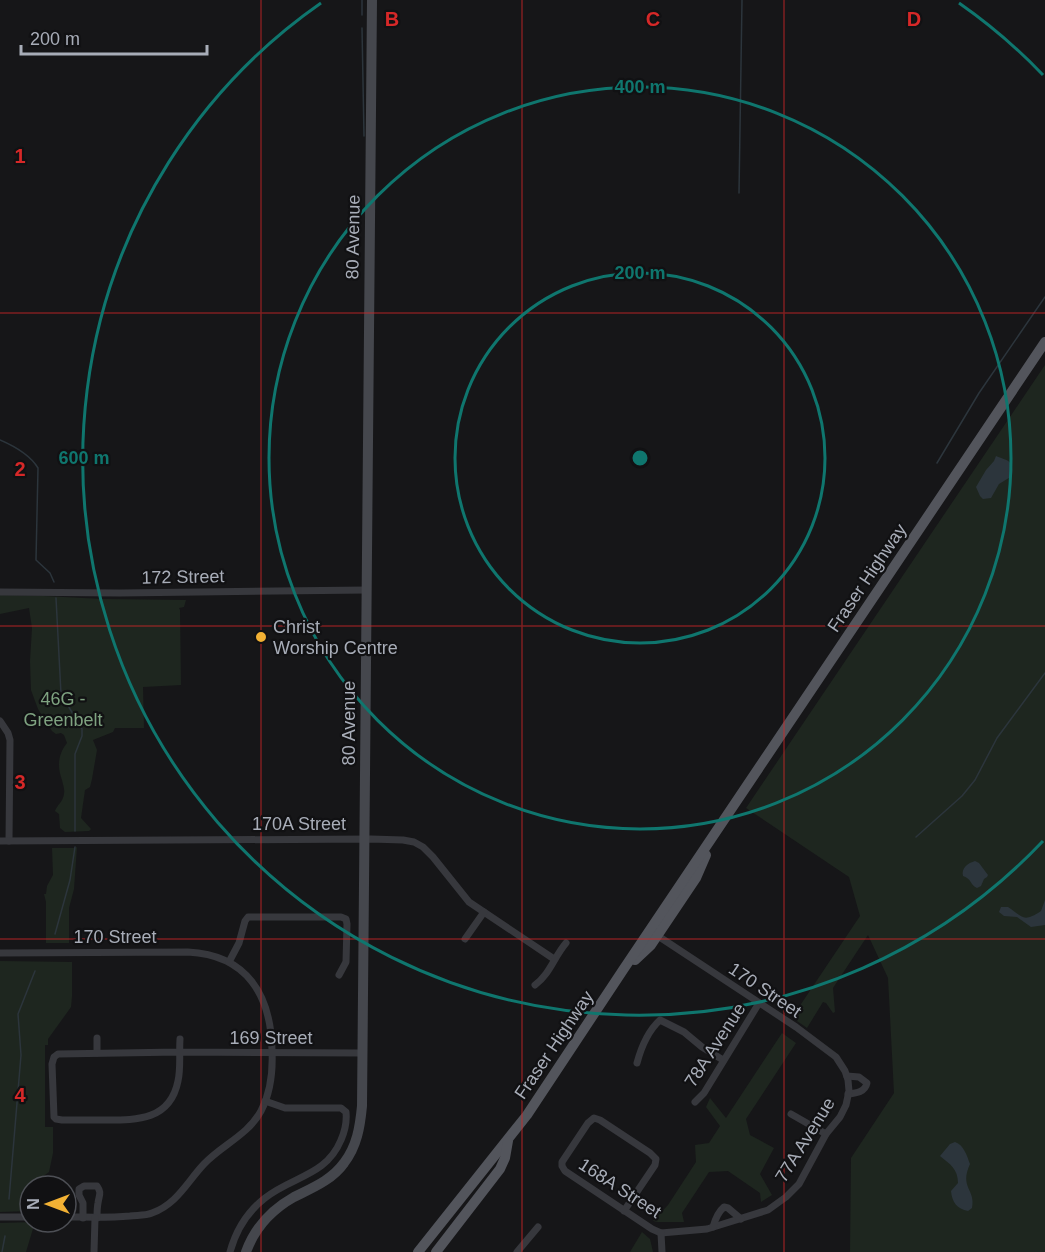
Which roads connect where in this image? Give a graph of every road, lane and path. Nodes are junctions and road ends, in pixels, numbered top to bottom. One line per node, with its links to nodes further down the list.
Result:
1 (372, 0): 3 (main road, 80 Avenue)
2 (1045, 342): 6 (main road, Fraser Highway)
3 (367, 590): 4 (street, 172 Street); 7 (main road, 80 Avenue)
4 (0, 592)
5 (0, 721): 9 (street)
6 (716, 832): 10 (main road, Fraser Highway); 11 (main road, Fraser Highway)
7 (365, 839): 9 (street, 170A Street); 12 (street, 170A Street); 28 (main road, 80 Avenue)
8 (0, 841): 9 (street, 170A Street)
9 (9, 841)
10 (684, 879): 11 (main road); 19 (main road, Fraser Highway)
11 (675, 909): 13 (main road, Fraser Highway)
12 (484, 912): 14 (street); 17 (street, 170A Street)
13 (658, 936): 19 (main road, Fraser Highway); 22 (street, 170 Street)
14 (465, 939)
15 (566, 943): 17 (street)
16 (0, 953): 18 (street, 170 Street)
17 (554, 959): 21 (street)
18 (229, 962): 20 (street); 27 (street, 170 Street)
19 (623, 970): 37 (main road, Fraser Highway)
20 (339, 975)
21 (535, 985)
22 (759, 1003): 29 (street, 78A Avenue); 31 (street, 170 Street)
23 (97, 1038): 26 (street)
24 (180, 1039): 25 (street)
25 (179, 1052): 26 (street, 169 Street); 26 (street, 169 Street); 27 (street, 169 Street)
26 (97, 1053)
27 (273, 1053): 28 (street, 169 Street); 33 (street, 170 Street)
28 (362, 1053): 51 (main road, 80 Avenue)
29 (723, 1060): 30 (street); 34 (street, 78A Avenue)
30 (637, 1063)
31 (847, 1076): 32 (street, 77A Avenue); 32 (street, 170 Street)
32 (848, 1094): 36 (street, 77A Avenue)
33 (266, 1101): 44 (street); 50 (street)
34 (695, 1102)
35 (791, 1114): 36 (street)
36 (826, 1134): 38 (street, 77A Avenue)
37 (510, 1138): 52 (main road, Fraser Highway); 53 (main road, Fraser Highway)
38 (768, 1210): 45 (street, 168A Street)
39 (624, 1212): 39 (street, 168A Street); 48 (street, 168A Street)
40 (0, 1217): 41 (street)
41 (18, 1217)
42 (78, 1218): 43 (street)
43 (83, 1218): 44 (street); 44 (street)
44 (96, 1218): 49 (street)
45 (741, 1219): 47 (street, 168A Street); 47 (street)
46 (538, 1227): 54 (street)
47 (713, 1227): 48 (street, 168A Street)
48 (661, 1233): 55 (street)
49 (94, 1252)
50 (230, 1252)
51 (246, 1252)
52 (418, 1252)
53 (436, 1252)
54 (517, 1252)
55 (662, 1252)

